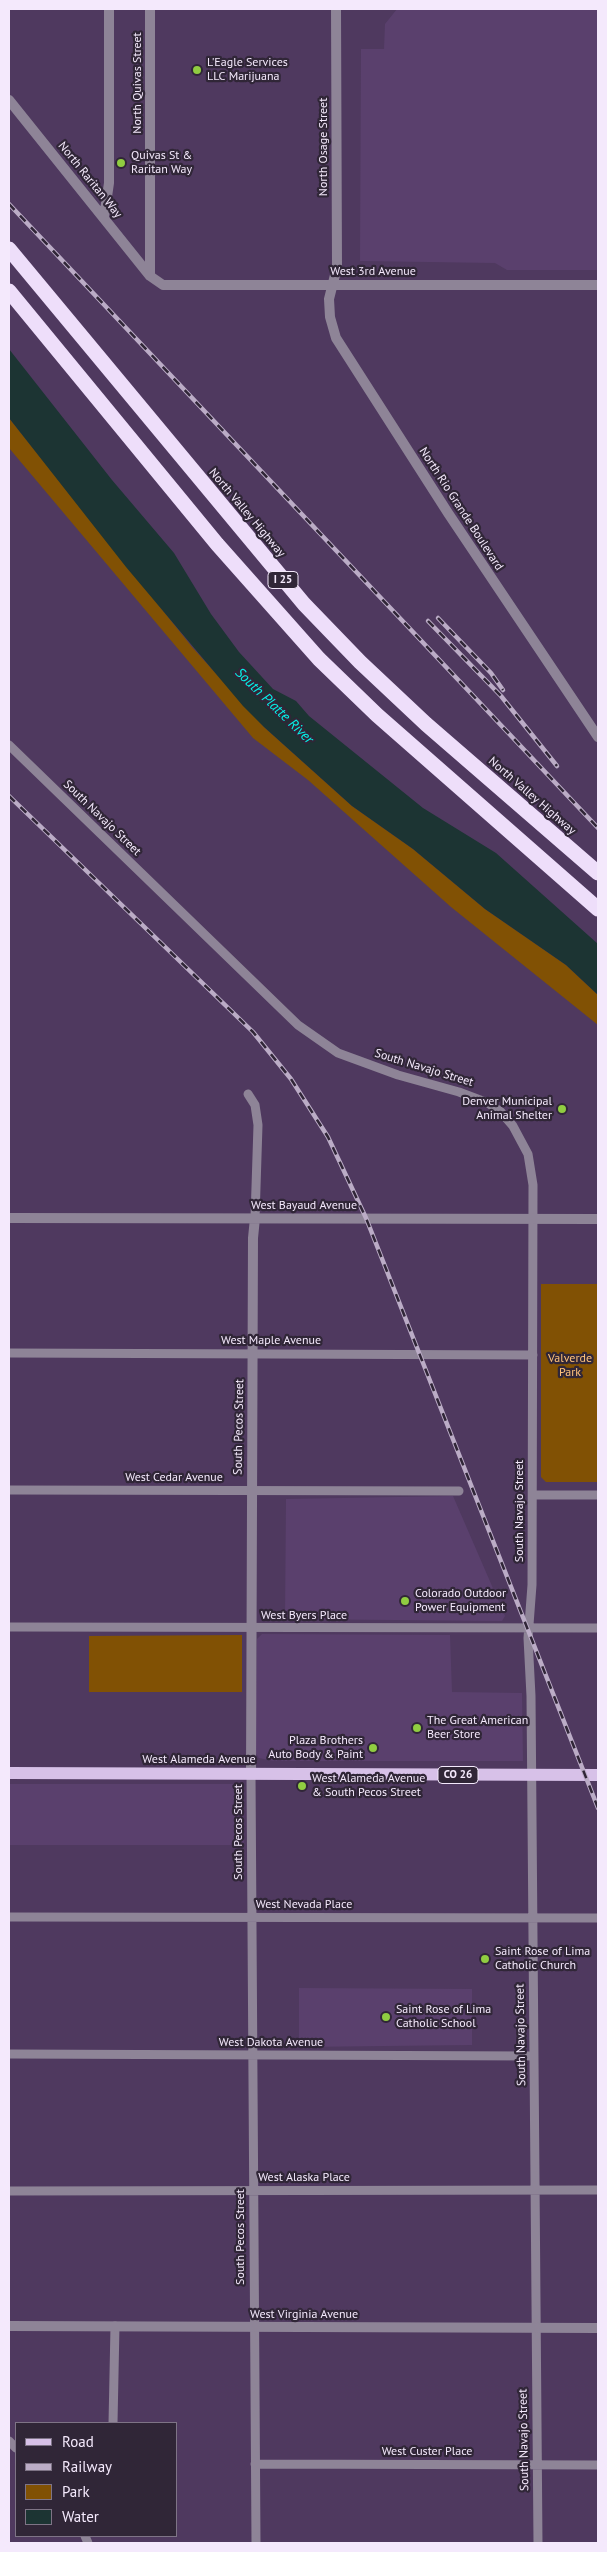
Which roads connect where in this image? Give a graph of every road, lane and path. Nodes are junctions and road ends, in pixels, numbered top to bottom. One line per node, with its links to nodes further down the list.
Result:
1 (109, 9): 5 (street)
2 (150, 9): 7 (street, North Quivas Street)
3 (336, 9): 8 (street, North Osage Street)
4 (9, 100): 5 (street, North Raritan Way)
5 (104, 217): 7 (street, North Raritan Way)
6 (9, 249): 15 (highway, North Valley Highway / I 25)
7 (150, 276): 8 (street, West 3rd Avenue)
8 (333, 285): 9 (street, West 3rd Avenue); 13 (street, North Rio Grande Boulevard)
9 (598, 285)
10 (9, 291): 12 (highway, I 25)
11 (9, 295): 12 (highway)
12 (27, 315): 16 (highway, I 25)
13 (598, 737)
14 (9, 745): 20 (street, South Navajo Street)
15 (598, 873)
16 (598, 909)
17 (248, 1094): 19 (street, South Pecos Street)
18 (9, 1218): 19 (street, West Bayaud Avenue)
19 (255, 1218): 20 (street, West Bayaud Avenue); 23 (street, South Pecos Street)
20 (532, 1218): 21 (street, West Bayaud Avenue); 24 (street, South Navajo Street)
21 (598, 1219)
22 (9, 1353): 23 (street, West Maple Avenue)
23 (252, 1353): 24 (street, West Maple Avenue); 26 (street, South Pecos Street)
24 (533, 1355): 28 (street, South Navajo Street)
25 (9, 1490): 26 (street, West Cedar Avenue)
26 (251, 1490): 27 (street, West Cedar Avenue); 31 (street, South Pecos Street)
27 (459, 1491)
28 (533, 1494): 29 (street); 32 (street, South Navajo Street)
29 (598, 1494)
30 (9, 1627): 31 (street, West Byers Place)
31 (250, 1628): 32 (street, West Byers Place); 35 (street, South Pecos Street)
32 (528, 1628): 33 (street, West Byers Place); 36 (street, South Navajo Street)
33 (598, 1628)
34 (9, 1773): 35 (main road, West Alameda Avenue / CO 26)
35 (251, 1774): 36 (main road, West Alameda Avenue / CO 26); 39 (street, South Pecos Street)
36 (532, 1775): 37 (main road, West Alameda Avenue / CO 26); 40 (street, South Navajo Street)
37 (598, 1775)
38 (9, 1917): 39 (street, West Nevada Place)
39 (251, 1918): 40 (street, West Nevada Place); 43 (street, South Pecos Street)
40 (532, 1918): 41 (street, West Nevada Place); 44 (street, South Navajo Street)
41 (598, 1918)
42 (9, 2054): 43 (street, West Dakota Avenue)
43 (253, 2055): 44 (street, West Dakota Avenue); 47 (street, South Pecos Street)
44 (534, 2056): 48 (street, South Navajo Street)
45 (598, 2190): 48 (street, West Alaska Place)
46 (9, 2191): 47 (street, West Alaska Place)
47 (253, 2191): 48 (street, West Alaska Place); 51 (street, South Pecos Street)
48 (535, 2191): 52 (street, South Navajo Street)
49 (9, 2326): 50 (street, West Virginia Avenue)
50 (115, 2326): 51 (street, West Virginia Avenue); 54 (street)
51 (254, 2327): 52 (street, West Virginia Avenue); 55 (street, South Pecos Street)
52 (536, 2328): 53 (street, West Virginia Avenue); 56 (street, South Navajo Street)
53 (598, 2328)
54 (113, 2422)
55 (255, 2464): 56 (street, West Custer Place); 58 (street, South Pecos Street)
56 (538, 2465): 57 (street, West Custer Place); 59 (street, South Navajo Street)
57 (598, 2465)
58 (256, 2543)
59 (538, 2543)

